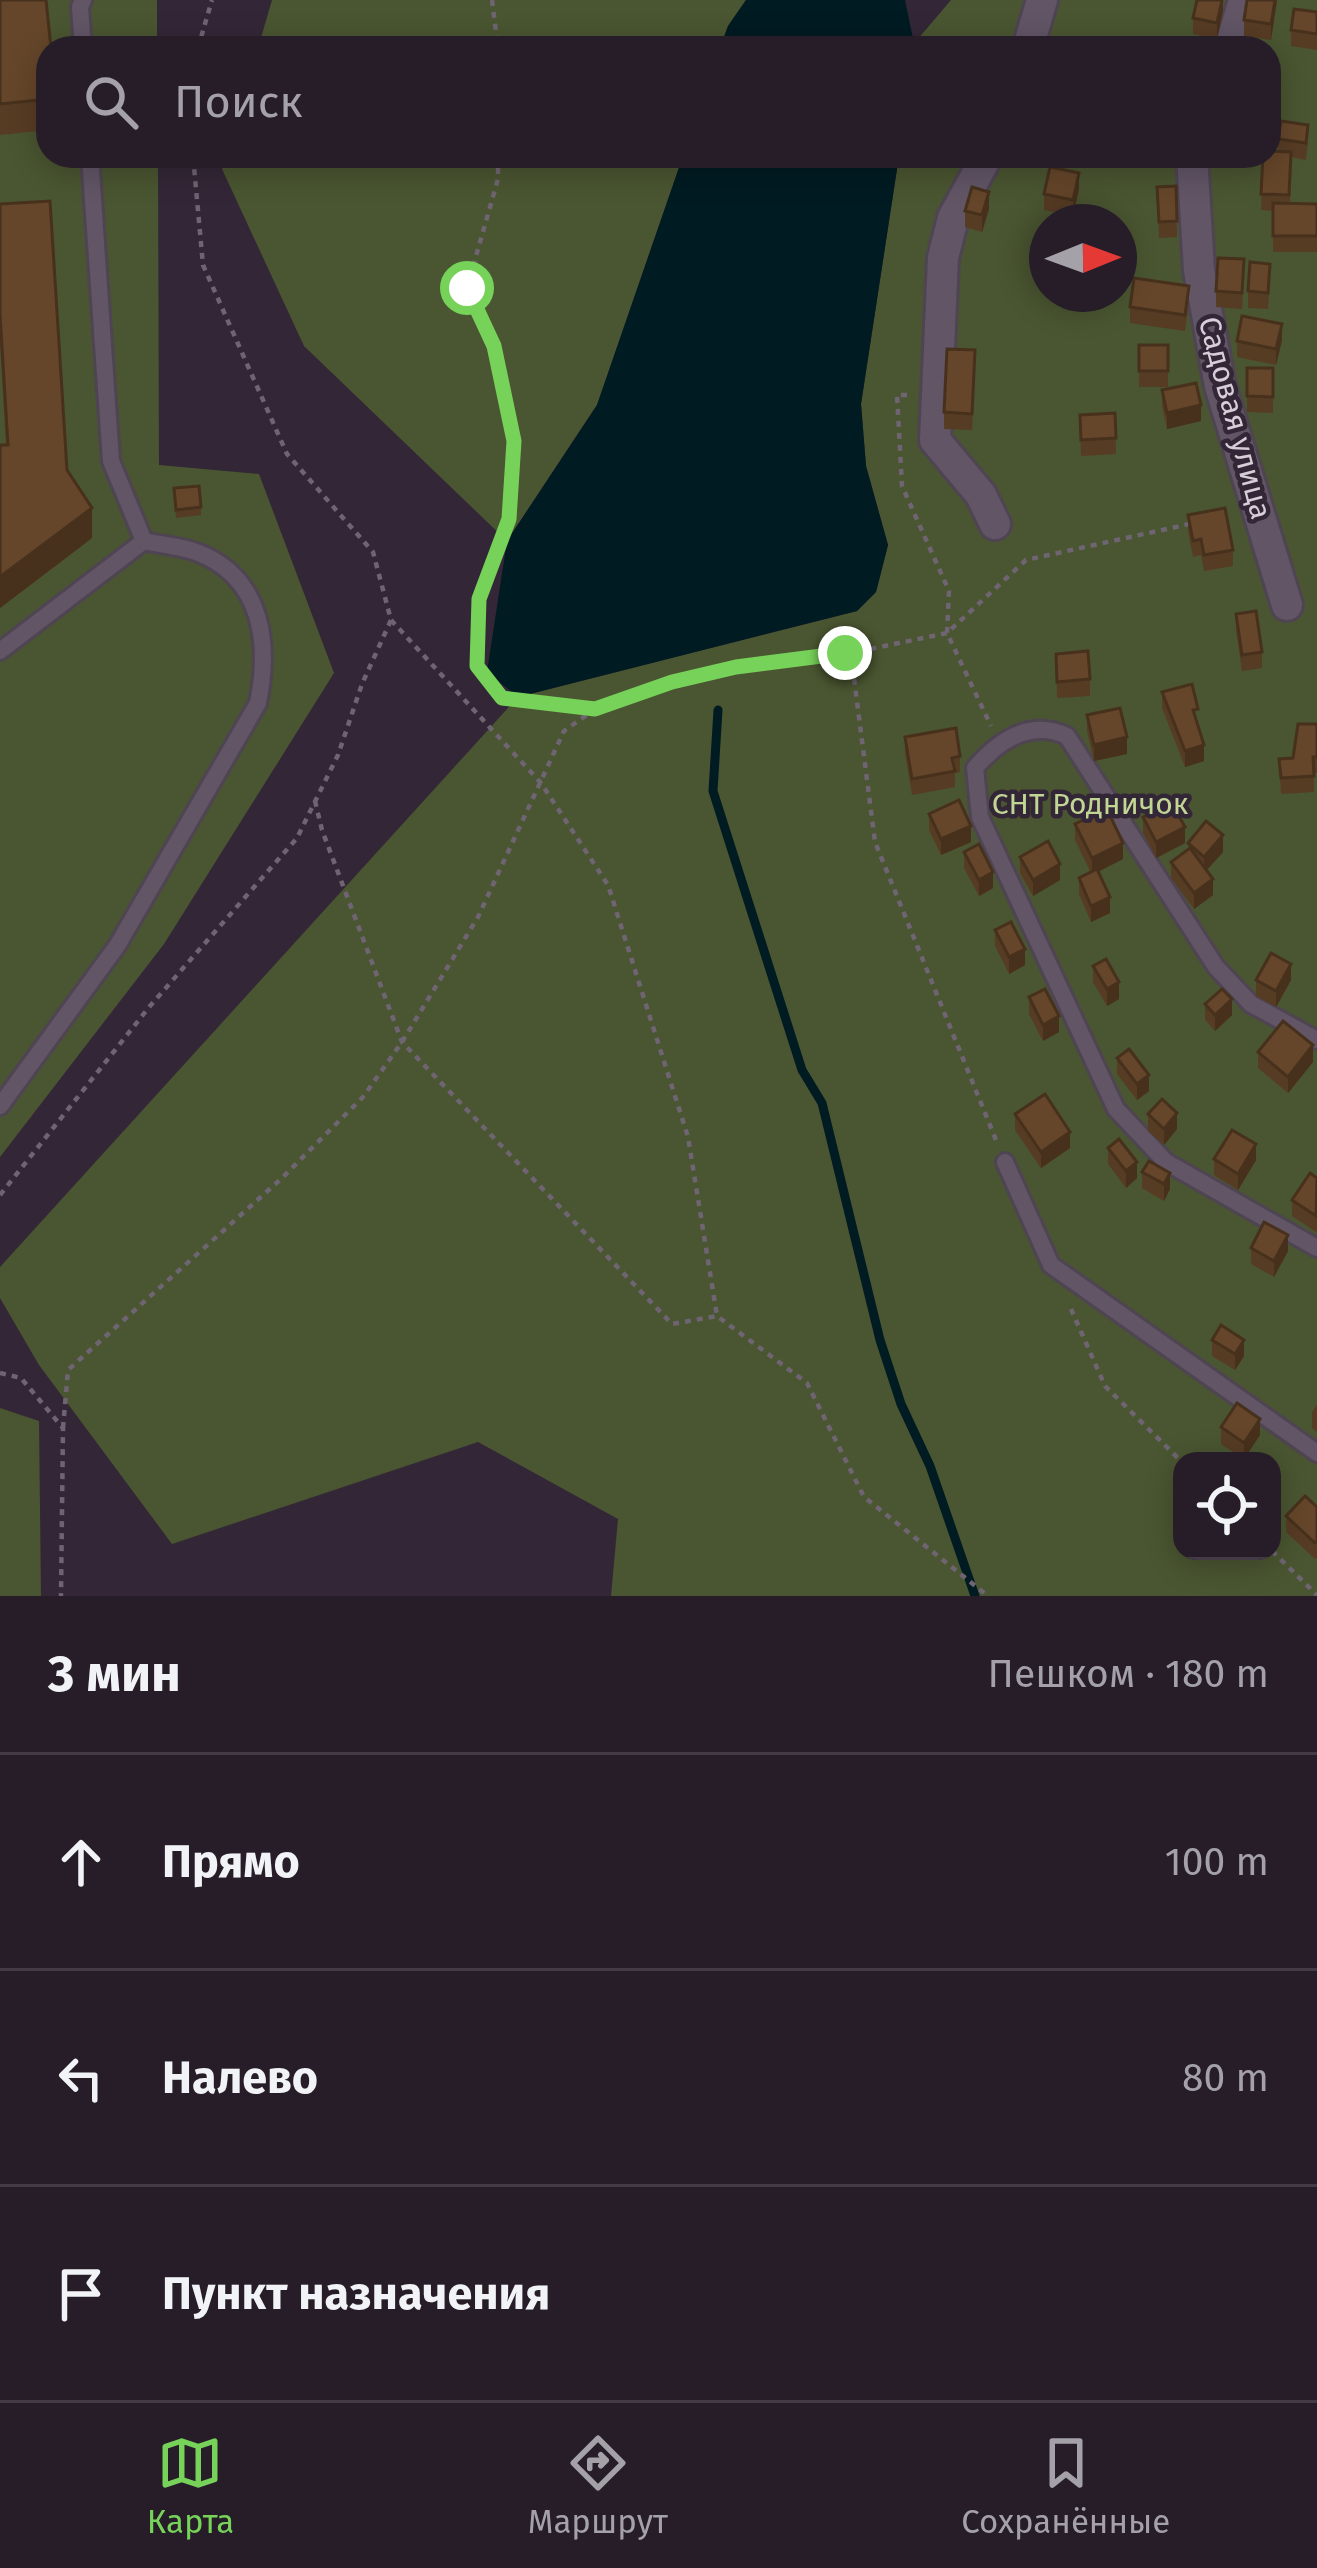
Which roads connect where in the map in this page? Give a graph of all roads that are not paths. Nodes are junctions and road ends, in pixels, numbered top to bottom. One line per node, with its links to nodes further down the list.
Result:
1 (83, 0): 4 (lane)
2 (1042, 0): 5 (street)
3 (1244, 0): 6 (street)
4 (82, 36)
5 (1032, 36)
6 (1234, 36)
7 (91, 168): 11 (lane)
8 (980, 168): 10 (street)
9 (1193, 168): 12 (street, Садовая улица)
10 (995, 524)
11 (144, 541): 13 (lane); 15 (lane)
12 (1287, 605)
13 (0, 651)
14 (1317, 1040): 17 (lane)
15 (0, 1106)
16 (1005, 1162): 18 (lane)
17 (1317, 1249)
18 (1317, 1453)

